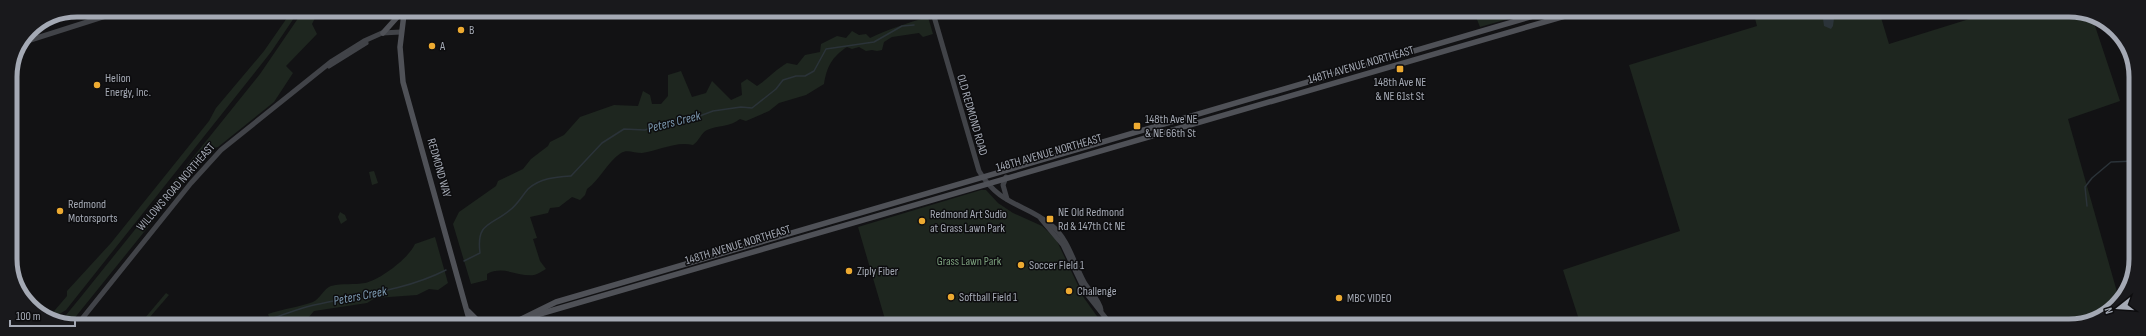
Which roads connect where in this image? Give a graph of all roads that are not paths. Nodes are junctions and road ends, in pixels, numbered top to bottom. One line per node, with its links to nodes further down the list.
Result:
1 (103, 17): 9 (main road)
2 (397, 17): 8 (main road)
3 (404, 17): 7 (main road, REDMOND WAY)
4 (934, 17): 10 (main road, OLD REDMOND ROAD)
5 (1530, 17): 10 (main road, 148TH AVENUE NORTHEAST)
6 (1562, 17): 11 (main road, 148TH AVENUE NORTHEAST)
7 (401, 32): 8 (main road, WILLOWS ROAD NORTHEAST); 14 (main road, REDMOND WAY)
8 (382, 33): 16 (main road, WILLOWS ROAD NORTHEAST)
9 (31, 40)
10 (982, 176): 12 (main road, OLD REDMOND ROAD); 15 (main road, 148TH AVENUE NORTHEAST)
11 (1006, 177): 12 (main road, 148TH AVENUE NORTHEAST); 13 (main road)
12 (987, 182): 13 (main road, OLD REDMOND ROAD); 15 (main road, 148TH AVENUE NORTHEAST)
13 (1007, 200): 19 (main road, OLD REDMOND ROAD)
14 (467, 310): 17 (main road, REDMOND WAY); 18 (main road)
15 (526, 318)
16 (83, 319)
17 (469, 319)
18 (476, 319)
19 (1107, 319)

